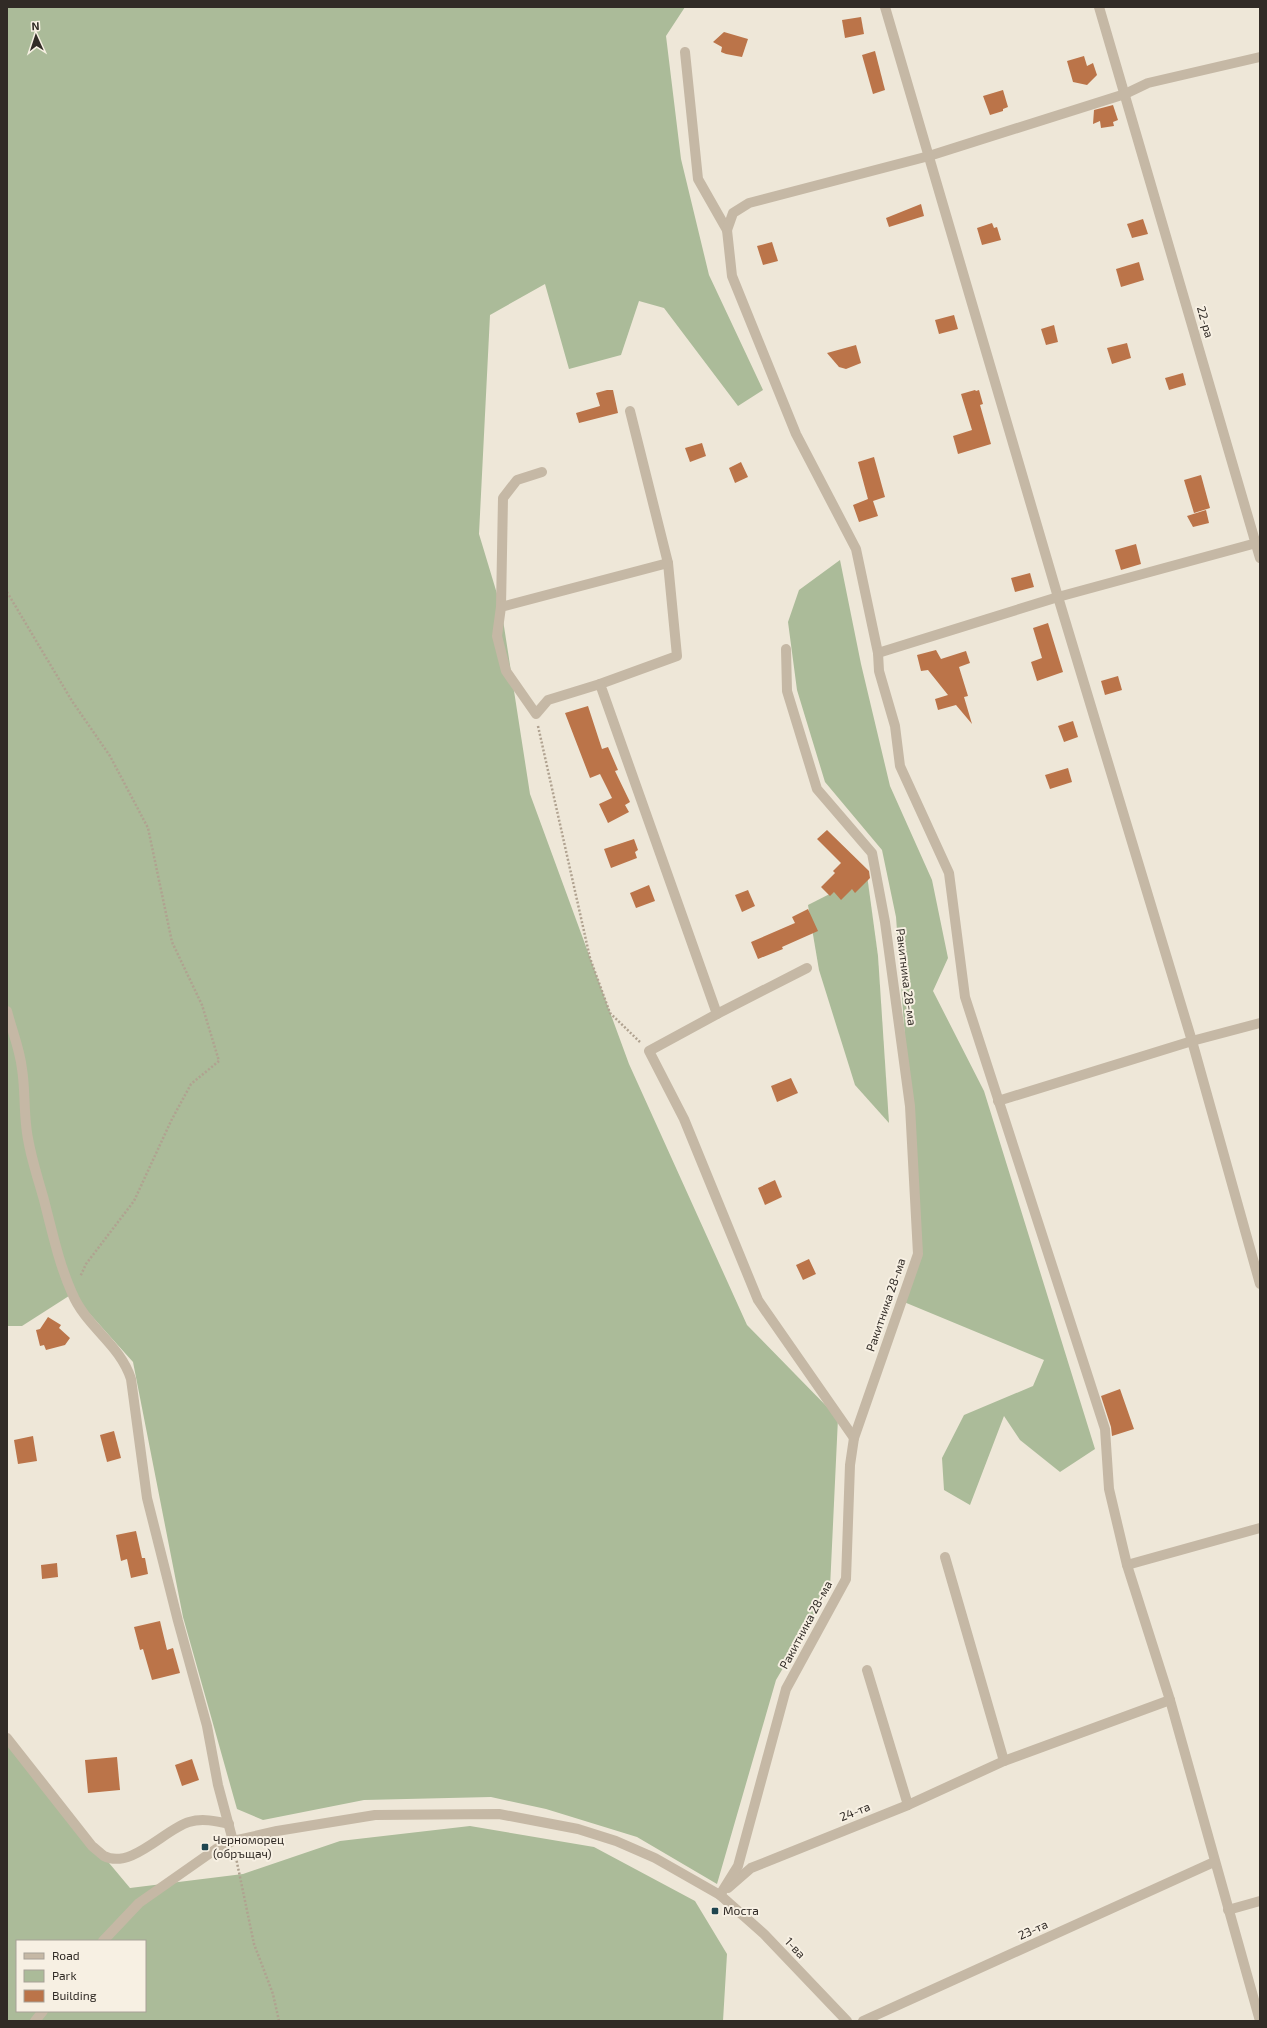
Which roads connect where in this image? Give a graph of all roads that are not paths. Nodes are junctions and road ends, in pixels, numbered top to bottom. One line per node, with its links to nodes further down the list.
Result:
1 (885, 7): 6 (street)
2 (1099, 7): 5 (street, 22-ра)
3 (685, 52): 7 (street)
4 (1260, 57): 5 (street)
5 (1125, 94): 6 (street); 10 (street, 22-ра)
6 (929, 156): 7 (street); 13 (street)
7 (728, 230): 16 (street)
8 (630, 411): 12 (street)
9 (542, 472): 14 (street)
10 (1258, 543): 11 (street, 22-ра); 13 (street)
11 (1260, 558)
12 (668, 563): 14 (street); 17 (street)
13 (1058, 597): 16 (street); 22 (street)
14 (501, 607): 17 (street)
15 (786, 649): 25 (street, Ракитника 28-ма)
16 (878, 653): 23 (street)
17 (600, 684): 20 (street)
18 (808, 968): 20 (street)
19 (7, 1011): 34 (street)
20 (717, 1014): 25 (street)
21 (1260, 1023): 22 (street)
22 (1192, 1041): 23 (street); 24 (street)
23 (998, 1101): 28 (street)
24 (1260, 1284)
25 (854, 1438): 37 (street, Ракитника 28-ма)
26 (1260, 1528): 28 (street)
27 (945, 1557): 32 (street)
28 (1127, 1565): 30 (street)
29 (867, 1670): 33 (street)
30 (1170, 1700): 32 (street, 24-та); 36 (street)
31 (7, 1738): 34 (street)
32 (1004, 1761): 33 (street, 24-та)
33 (908, 1805): 37 (street, 24-та)
34 (229, 1824): 35 (street)
35 (233, 1841): 37 (street, 1-ва); 40 (street, 1-ва)
36 (1214, 1862): 39 (street); 45 (street, 23-та)
37 (720, 1895): 44 (street, 1-ва)
38 (1260, 1901): 39 (street)
39 (1228, 1910): 42 (street)
40 (105, 1940)
41 (42, 2012): 43 (street)
42 (1260, 2020)
43 (35, 2021)
44 (848, 2021)
45 (863, 2021)

